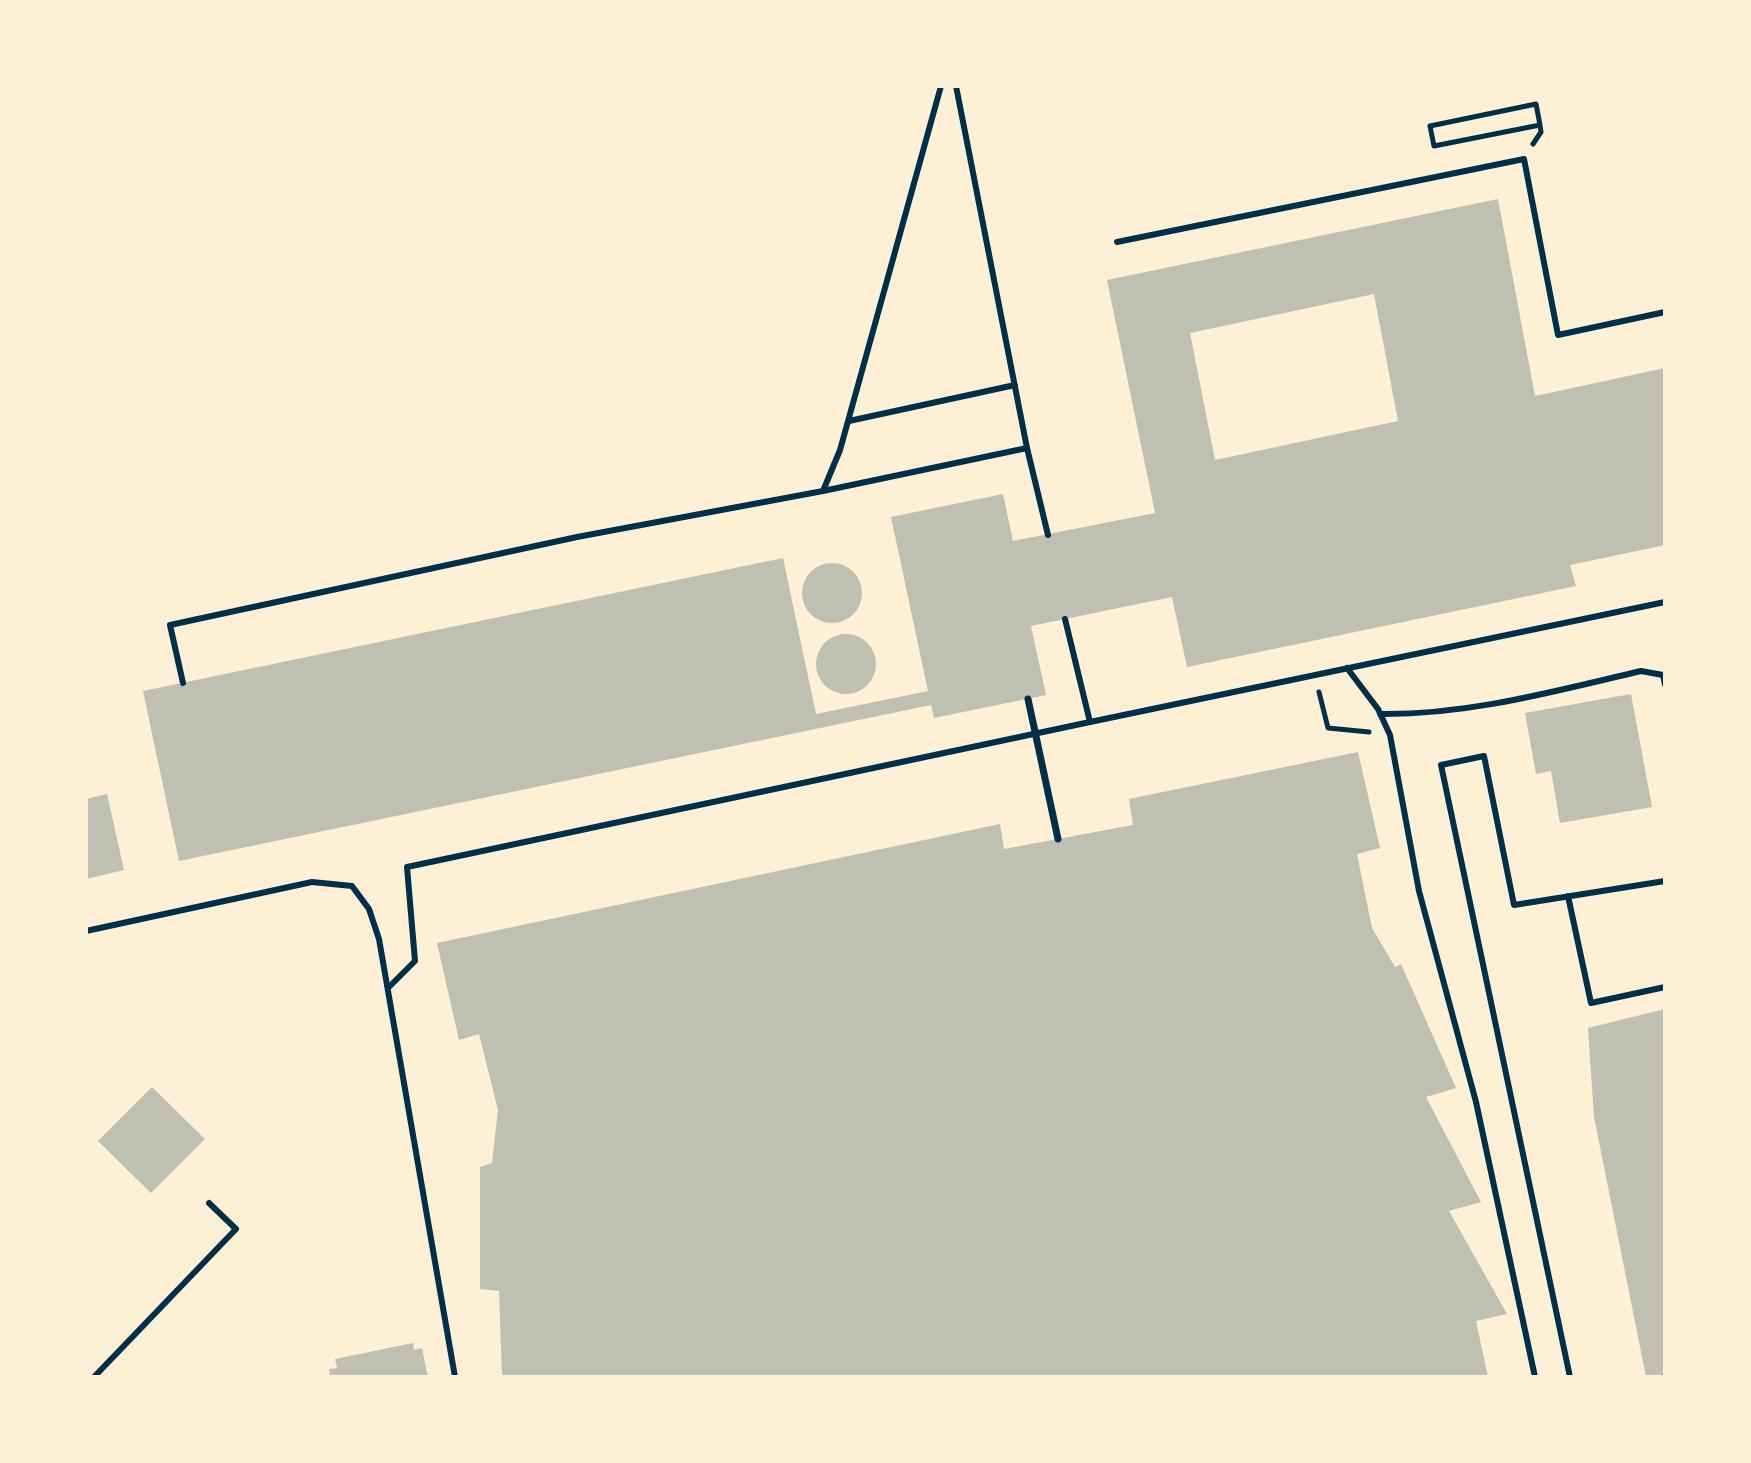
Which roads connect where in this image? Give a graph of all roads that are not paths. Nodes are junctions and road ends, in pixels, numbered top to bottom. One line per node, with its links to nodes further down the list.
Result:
1 (941, 86): 6 (lane)
2 (956, 86): 5 (lane)
3 (1117, 242): 4 (lane)
4 (1665, 312)
5 (1015, 385): 6 (lane); 7 (lane)
6 (849, 421): 8 (lane)
7 (1027, 448): 8 (lane); 9 (lane)
8 (823, 491): 13 (lane)
9 (1048, 535)
10 (1665, 602): 12 (lane)
11 (1065, 619): 17 (lane)
12 (1347, 668): 16 (lane); 17 (lane)
13 (183, 683)
14 (1665, 685): 16 (lane)
15 (1028, 699): 18 (street)
16 (1380, 714): 27 (lane)
17 (1090, 722): 22 (lane)
18 (1058, 839)
19 (1665, 881): 20 (lane)
20 (1568, 896): 23 (lane); 28 (lane)
21 (86, 931): 22 (lane)
22 (389, 987): 26 (lane)
23 (1665, 987)
24 (209, 1203): 25 (lane)
25 (94, 1377)
26 (455, 1377)
27 (1535, 1377)
28 (1570, 1377)

